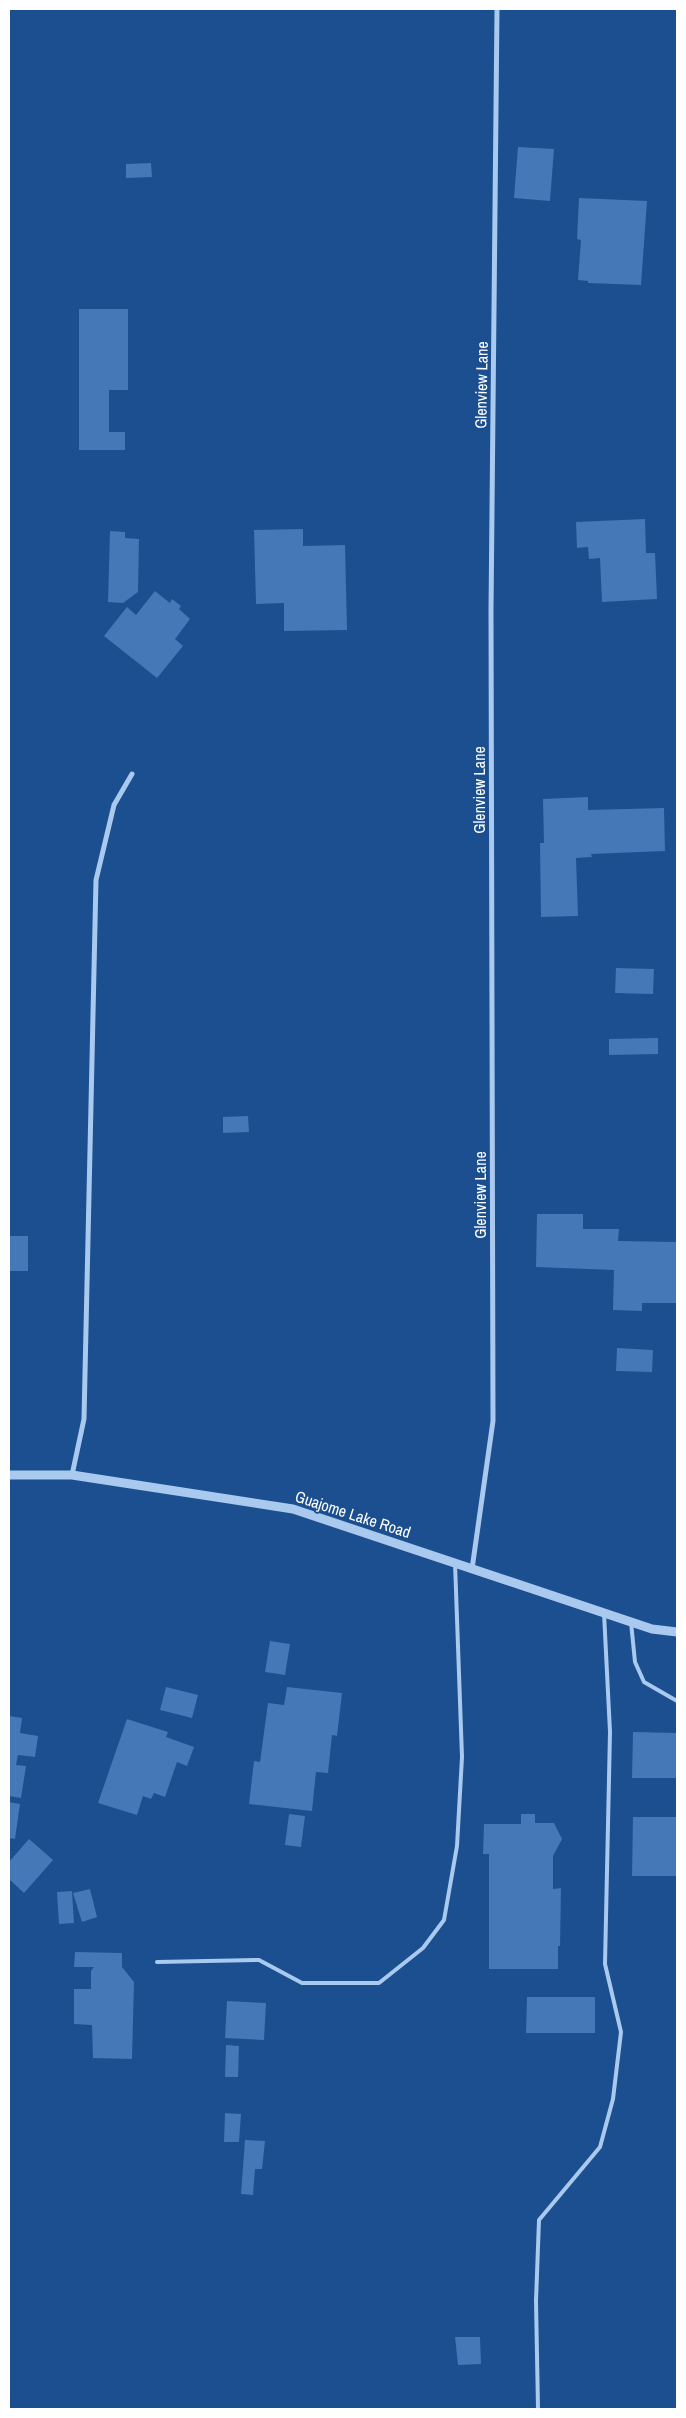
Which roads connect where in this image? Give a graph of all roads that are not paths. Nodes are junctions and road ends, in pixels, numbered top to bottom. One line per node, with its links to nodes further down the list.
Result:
1 (497, 9): 6 (street, Glenview Lane)
2 (132, 774): 3 (street)
3 (72, 1474): 4 (street, Guajome Lake Road); 5 (street, Guajome Lake Road)
4 (9, 1475)
5 (455, 1564): 6 (street, Guajome Lake Road); 11 (lane)
6 (472, 1569): 7 (street, Guajome Lake Road)
7 (604, 1613): 8 (street, Guajome Lake Road); 12 (lane)
8 (631, 1622): 9 (street, Guajome Lake Road); 10 (lane)
9 (677, 1632)
10 (677, 1701)
11 (157, 1962)
12 (538, 2409)

